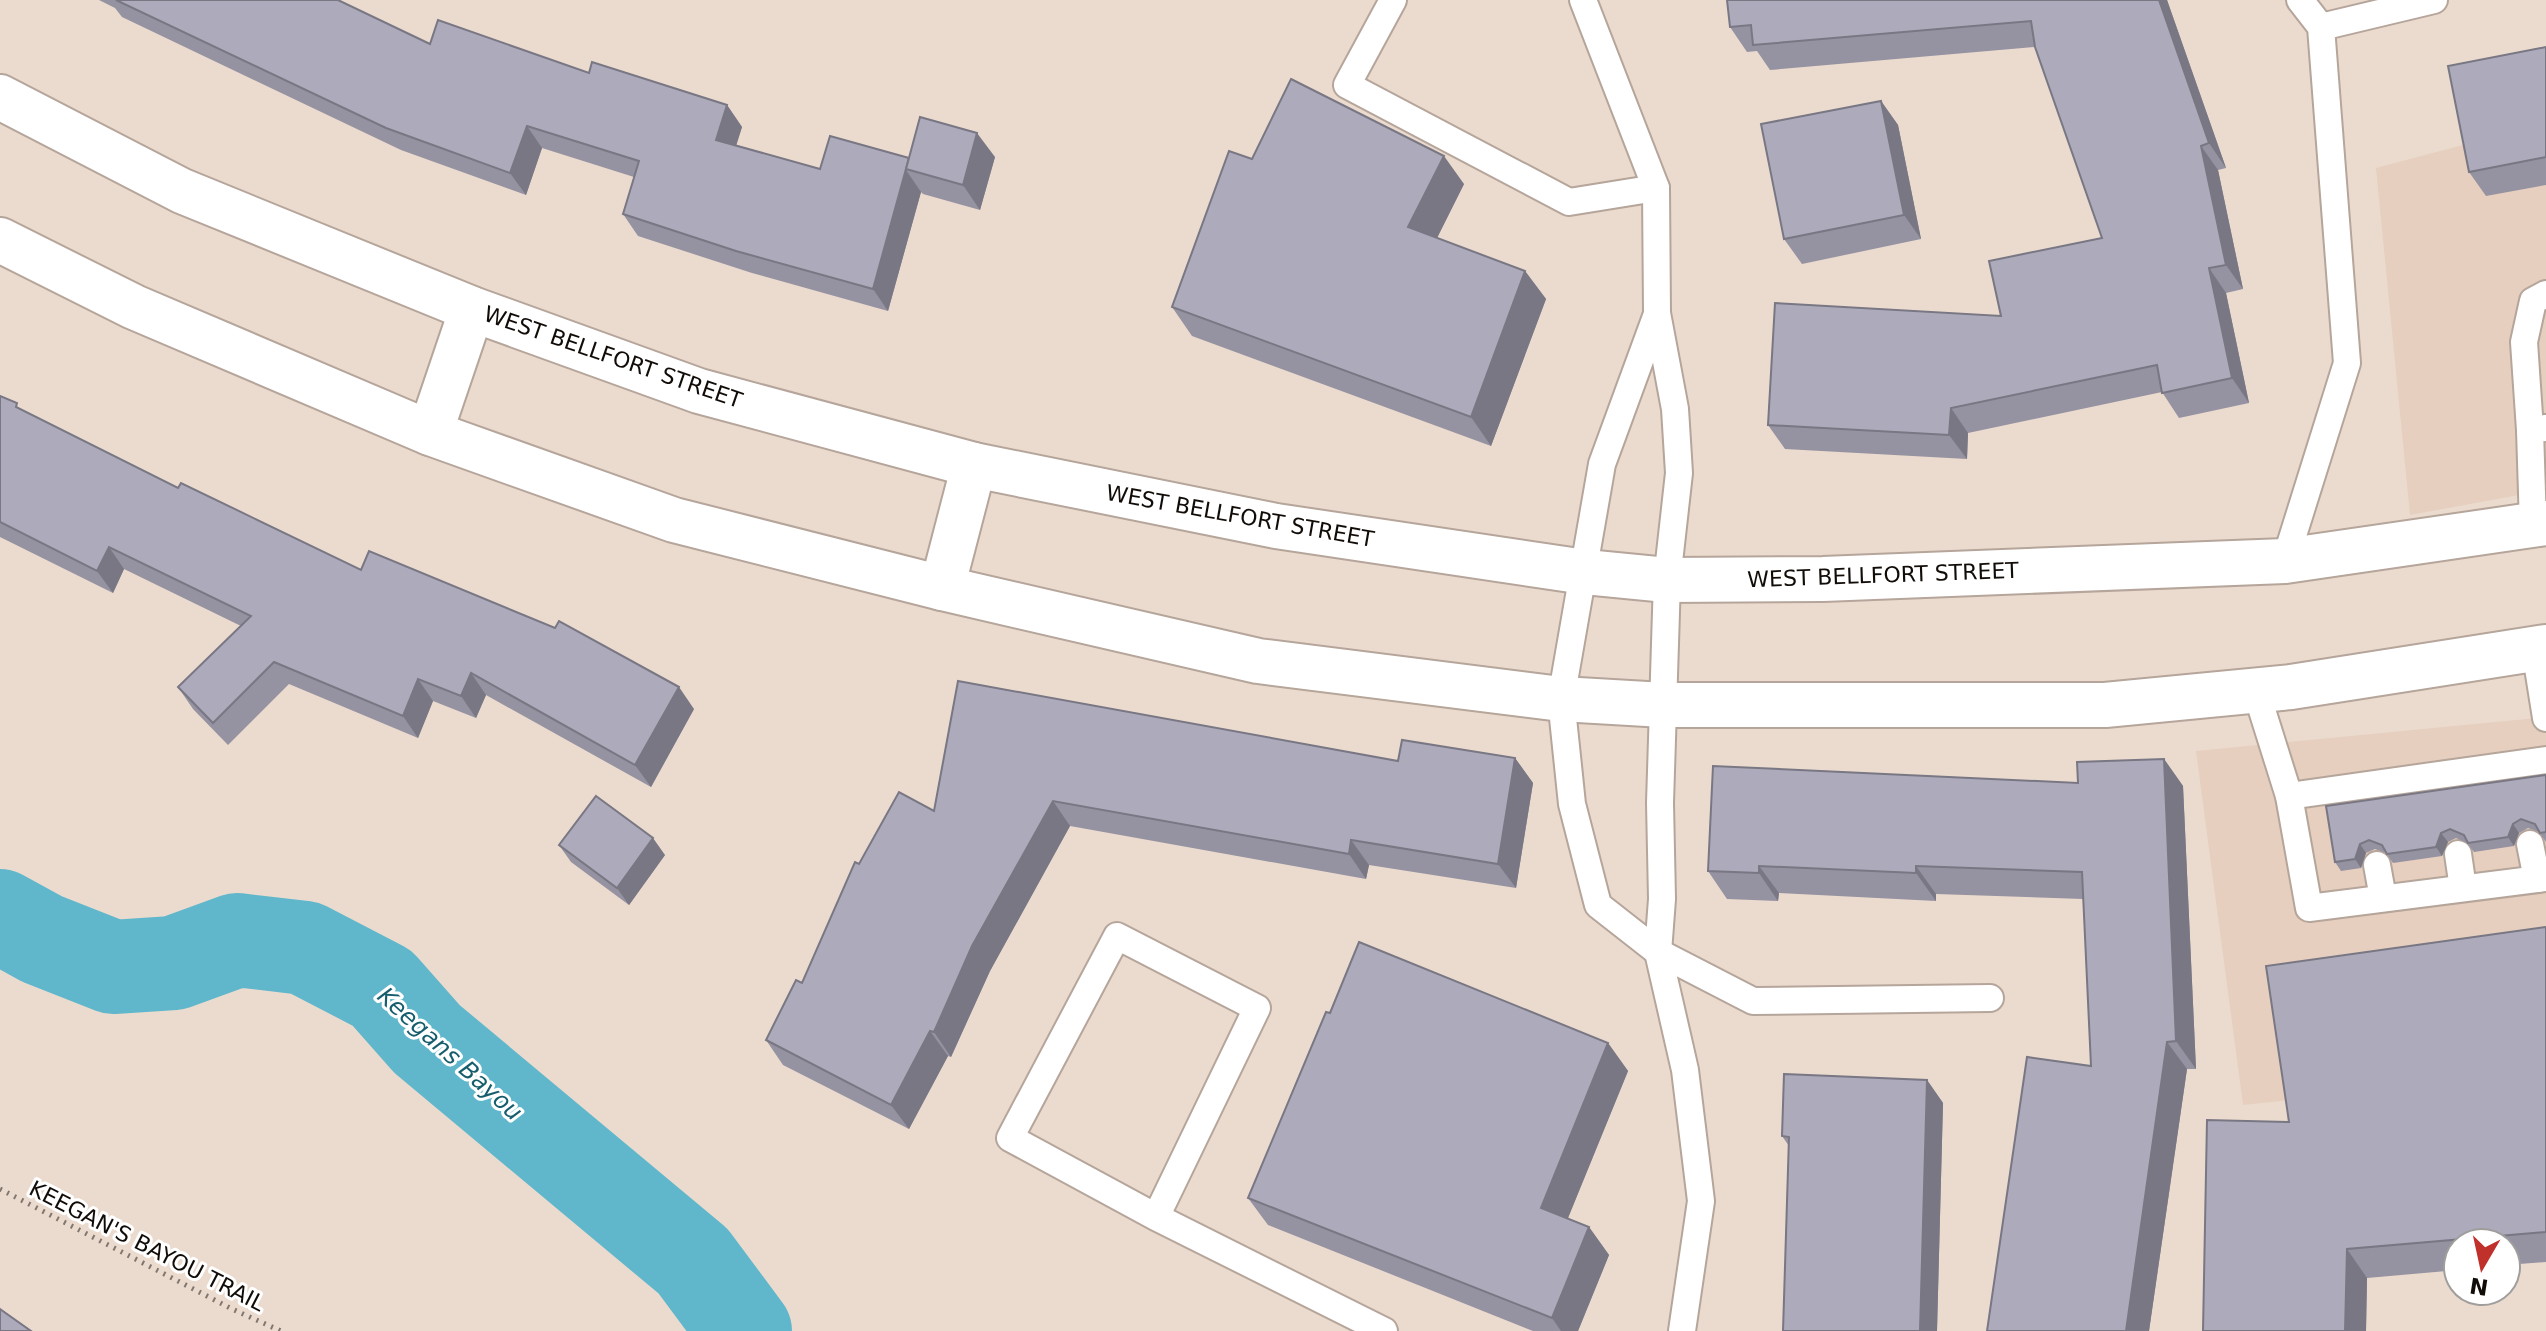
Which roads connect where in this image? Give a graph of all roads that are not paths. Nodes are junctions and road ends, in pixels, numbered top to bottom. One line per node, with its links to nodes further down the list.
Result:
1 (1393, 0): 7 (lane)
2 (1583, 0): 7 (lane)
3 (2300, 0): 5 (lane)
4 (2434, 0): 5 (lane)
5 (2321, 27): 16 (lane)
6 (0, 97): 10 (main road, WEST BELLFORT STREET)
7 (1656, 188): 11 (lane)
8 (0, 240): 13 (main road)
9 (2546, 294): 12 (lane)
10 (472, 309): 13 (main road); 14 (main road, WEST BELLFORT STREET)
11 (1657, 313): 17 (lane); 18 (lane)
12 (2538, 429): 15 (lane)
13 (430, 433): 19 (main road)
14 (974, 465): 17 (main road, WEST BELLFORT STREET); 19 (main road)
15 (2539, 524): 16 (main road, WEST BELLFORT STREET)
16 (2285, 561): 18 (main road, WEST BELLFORT STREET)
17 (1585, 572): 18 (main road, WEST BELLFORT STREET); 22 (lane)
18 (1667, 580): 23 (lane)
19 (942, 588): 22 (main road)
20 (2540, 648): 21 (main road); 24 (lane)
21 (2256, 691): 23 (main road); 26 (lane)
22 (1561, 699): 23 (main road); 33 (lane)
23 (1664, 705): 33 (lane)
24 (2546, 718)
25 (2546, 760): 26 (lane)
26 (2289, 796): 32 (lane)
27 (2530, 844): 30 (lane)
28 (2458, 854): 31 (lane)
29 (2377, 865): 32 (lane)
30 (2542, 878): 31 (lane)
31 (2463, 888): 32 (lane)
32 (2383, 898)
33 (1658, 952): 34 (lane); 37 (lane)
34 (1990, 998)
35 (1156, 1217): 35 (lane); 36 (lane)
36 (1384, 1331)
37 (1682, 1331)

